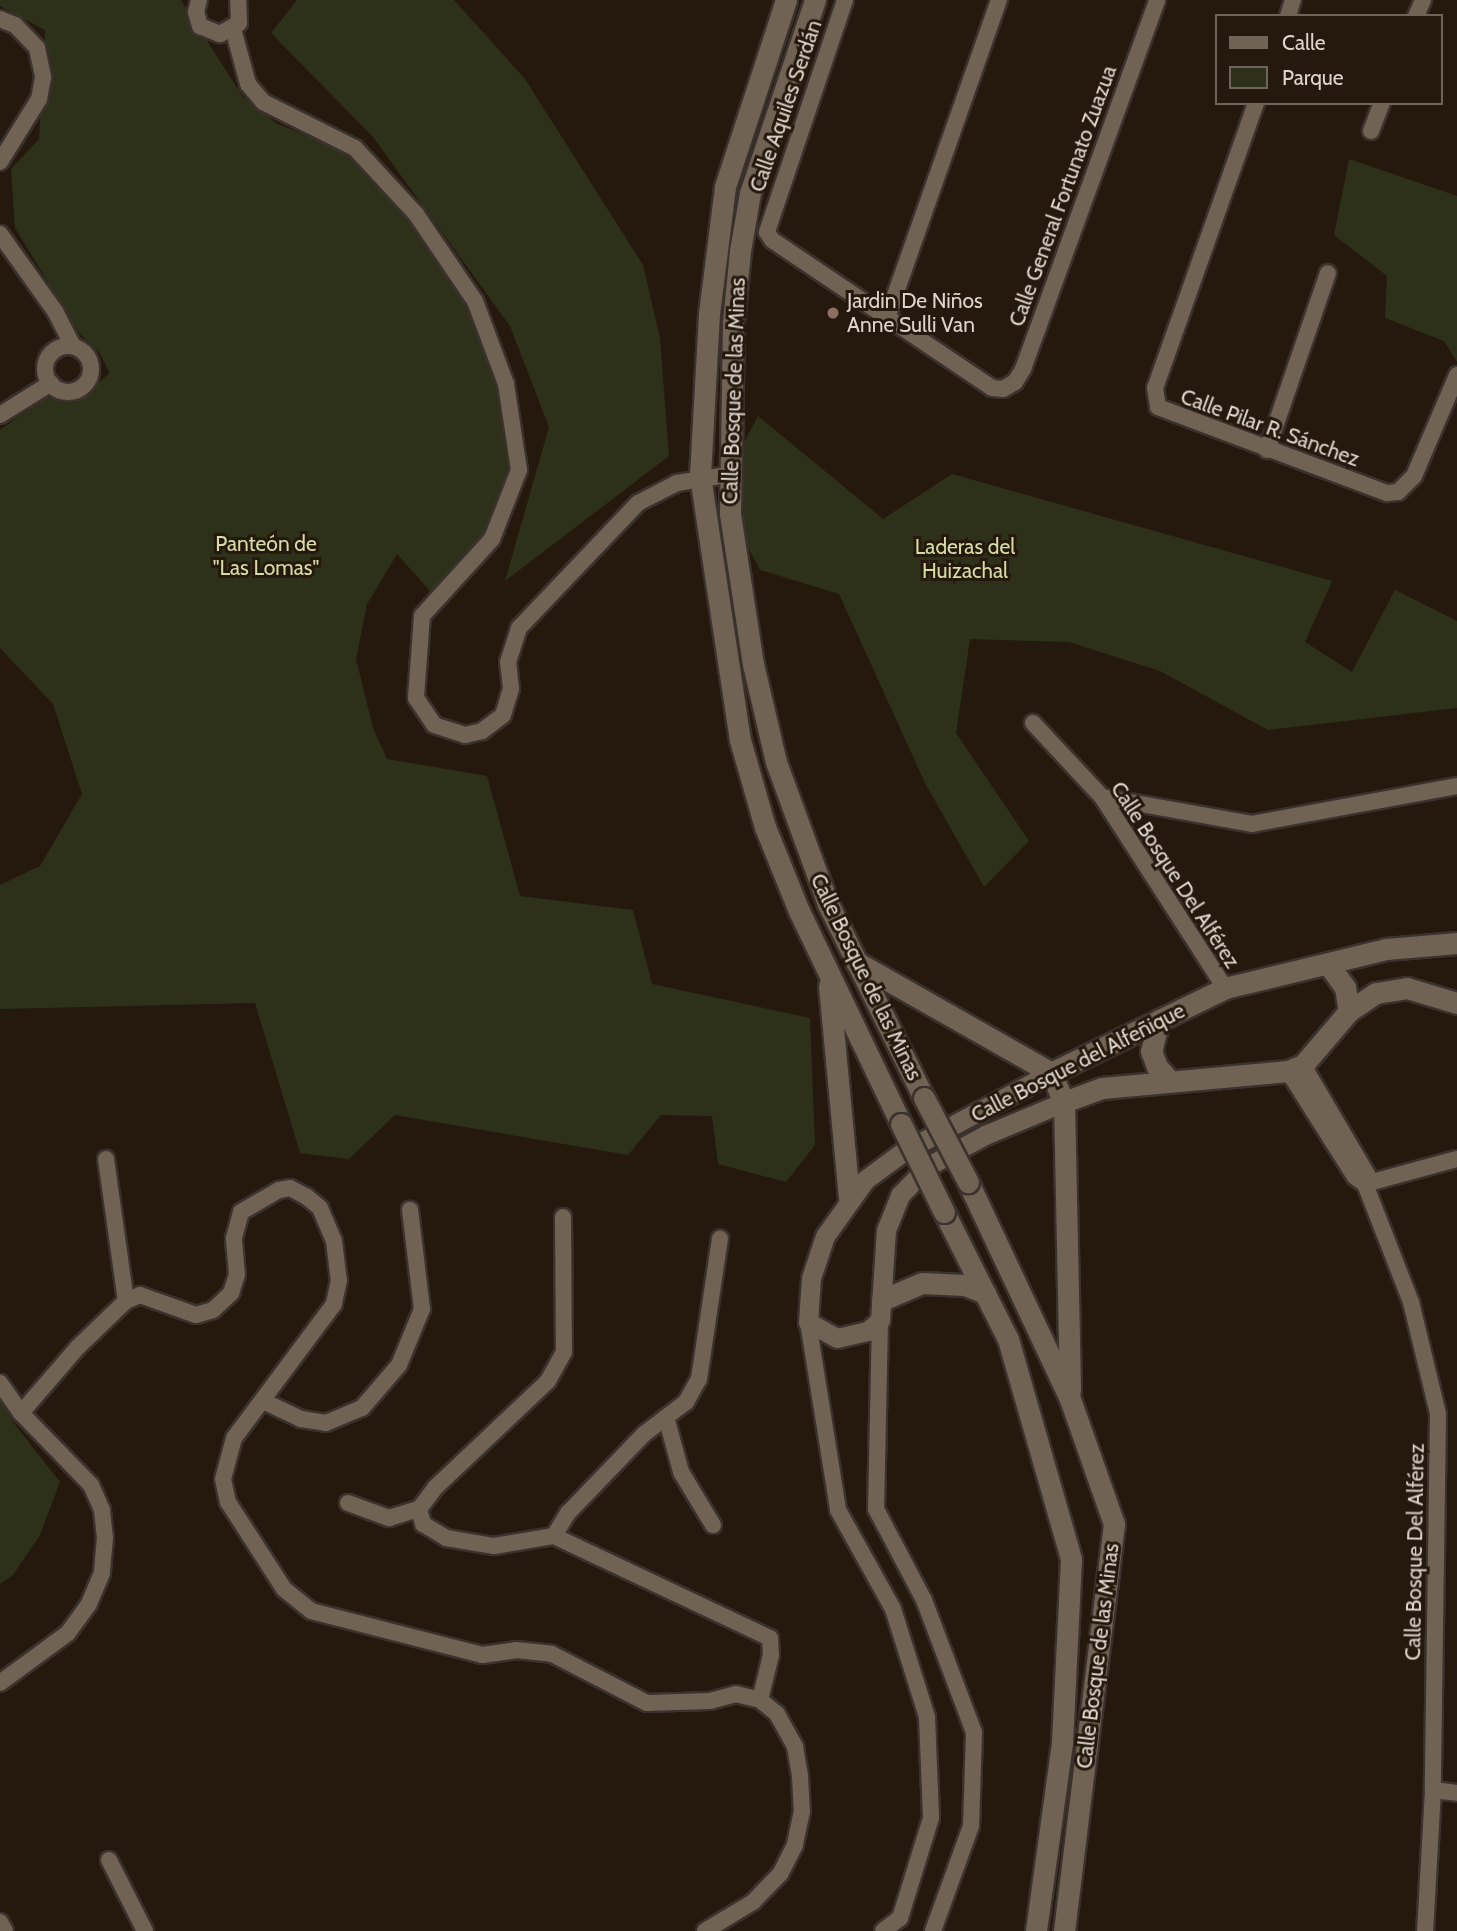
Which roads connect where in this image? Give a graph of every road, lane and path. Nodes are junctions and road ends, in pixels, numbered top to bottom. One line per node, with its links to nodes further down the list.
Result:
1 (199, 0): 9 (street)
2 (238, 0): 9 (street)
3 (786, 0): 23 (main road, Calle Bosque de las Minas)
4 (814, 0): 22 (main road, Calle Bosque de las Minas)
5 (845, 0): 16 (street, Calle Aquiles Serdán)
6 (999, 0): 16 (street)
7 (1157, 0): 16 (street, Calle General Fortunato Zuazua)
8 (0, 19): 13 (street)
9 (233, 29): 23 (street)
10 (1255, 105): 21 (street, Calle Pilar R. Sánchez)
11 (1381, 105): 12 (street)
12 (1371, 131)
13 (0, 162)
14 (0, 234): 17 (street)
15 (1328, 273): 21 (street)
16 (888, 315)
17 (73, 346): 19 (street); 19 (street)
18 (1457, 375): 21 (street, Calle Pilar R. Sánchez)
19 (51, 383): 20 (street)
20 (0, 415)
21 (1266, 450)
22 (727, 474): 23 (street); 28 (main road, Calle Bosque de las Minas)
23 (700, 476): 30 (main road, Calle Bosque de las Minas)
24 (1033, 723): 26 (street, Calle Bosque Del Alférez)
25 (1457, 786): 26 (street)
26 (1102, 797): 31 (street, Calle Bosque Del Alférez)
27 (1457, 943): 29 (main road, Calle Bosque del Alfeñique)
28 (856, 962): 36 (main road); 51 (main road, Calle Bosque de las Minas, bridge)
29 (1328, 964): 31 (main road, Calle Bosque del Alfeñique); 33 (main road)
30 (828, 970): 42 (main road); 46 (main road, Calle Bosque de las Minas, bridge)
31 (1225, 988): 34 (main road, Calle Bosque del Alfeñique)
32 (1457, 1003): 33 (main road)
33 (1349, 1012): 35 (main road)
34 (1160, 1020): 36 (main road, Calle Bosque del Alfeñique); 37 (main road)
35 (1296, 1068): 37 (main road, Calle Bosque del Alfeñique); 41 (street, Calle Bosque Del Alférez)
36 (1051, 1073): 38 (main road); 42 (street, Calle Bosque del Alfeñique)
37 (1170, 1081): 38 (main road, Calle Bosque del Alfeñique)
38 (1064, 1102): 48 (street, Calle Bosque del Alfeñique); 51 (main road)
39 (106, 1159): 47 (street)
40 (1457, 1159): 41 (street)
41 (1365, 1184): 61 (street, Calle Bosque Del Alférez)
42 (849, 1198): 49 (street, Calle Bosque del Alfeñique)
43 (410, 1210): 52 (street)
44 (563, 1217): 56 (street)
45 (720, 1239): 54 (street)
46 (985, 1293): 48 (main road); 70 (main road, Calle Bosque de las Minas)
47 (126, 1301): 52 (street); 53 (street)
48 (881, 1310): 49 (street); 69 (street)
49 (808, 1322): 68 (street)
50 (0, 1383): 53 (street)
51 (1070, 1399): 71 (main road, Calle Bosque de las Minas)
52 (263, 1401): 60 (street)
53 (21, 1413): 59 (street)
54 (666, 1417): 57 (street); 58 (street)
55 (348, 1503): 56 (street)
56 (421, 1517): 58 (street)
57 (713, 1525)
58 (554, 1536): 60 (street)
59 (0, 1683)
60 (760, 1700): 67 (street)
61 (1433, 1790): 62 (street); 72 (street, Calle Bosque Del Alférez)
62 (1457, 1793)
63 (108, 1860): 66 (street)
64 (0, 1922): 65 (street)
65 (5, 1931)
66 (145, 1931)
67 (705, 1931)
68 (883, 1931)
69 (933, 1931)
70 (1037, 1931)
71 (1064, 1931)
72 (1425, 1931)

